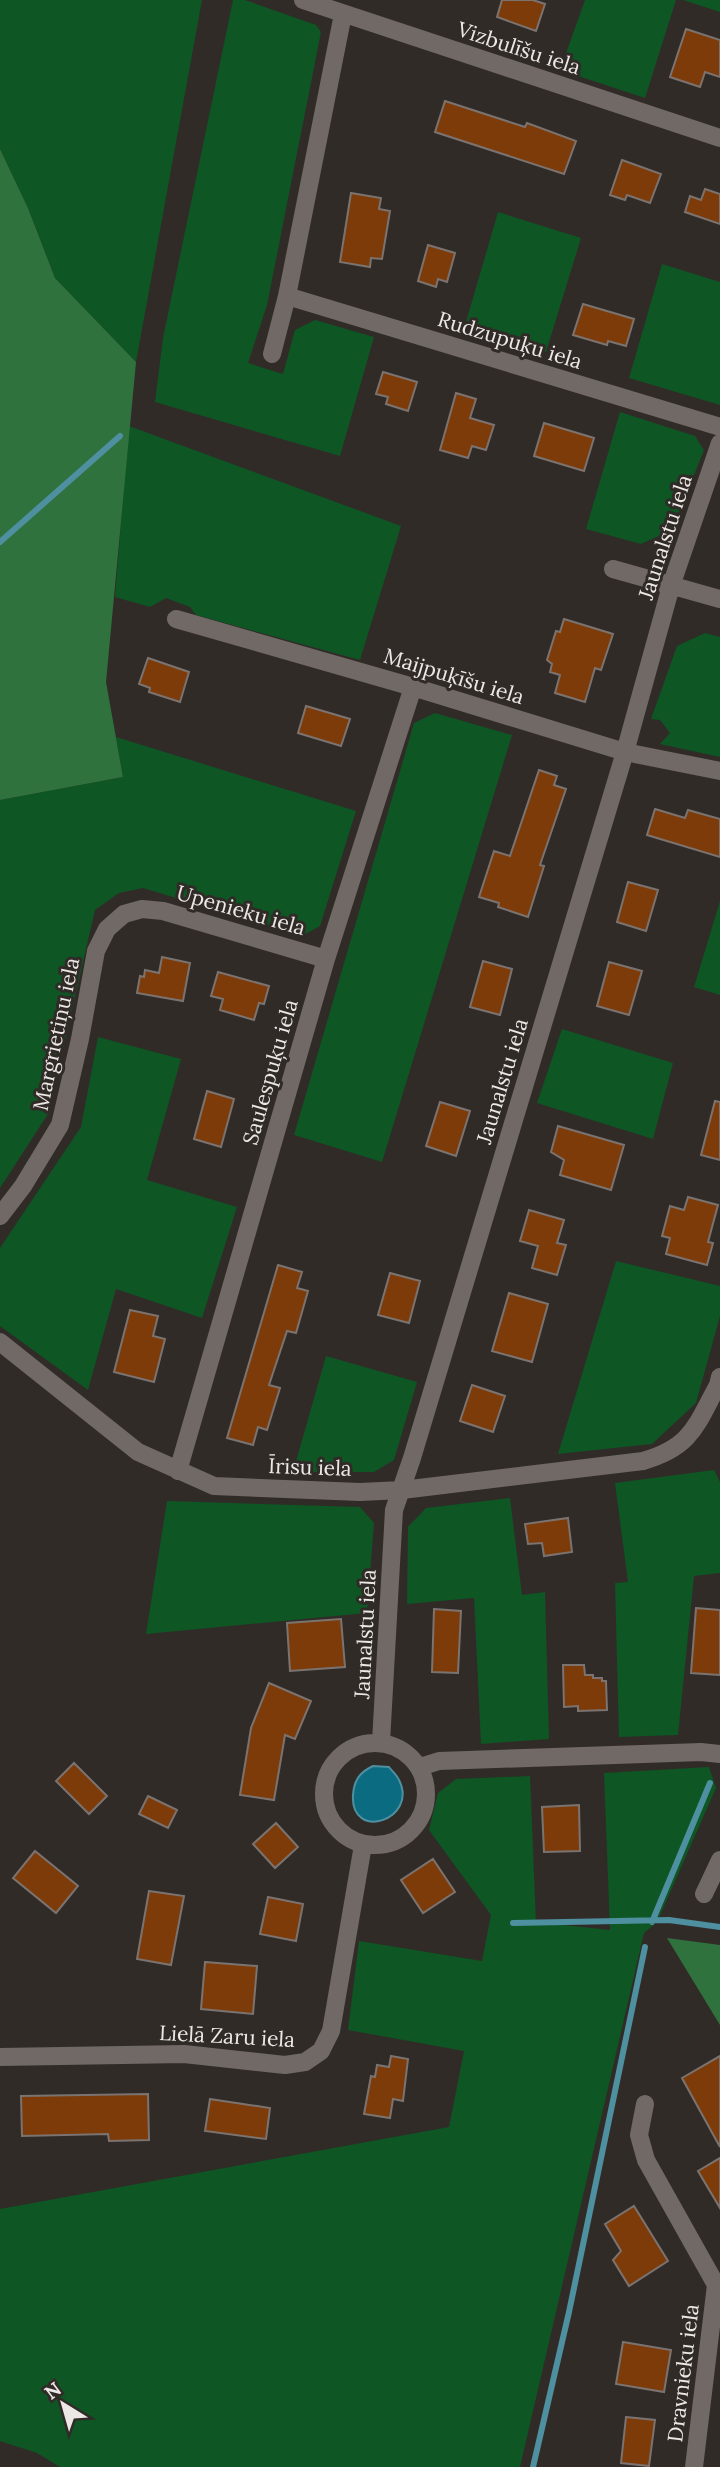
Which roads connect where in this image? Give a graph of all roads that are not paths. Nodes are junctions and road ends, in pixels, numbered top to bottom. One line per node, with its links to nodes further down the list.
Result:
1 (303, 0): 2 (street, Vizbulīšu iela)
2 (343, 14): 3 (street, Vizbulīšu iela); 4 (street)
3 (720, 138)
4 (287, 296): 5 (street); 6 (street, Rudzupuķu iela)
5 (272, 354)
6 (720, 427)
7 (720, 443): 9 (street, Jaunalstu iela)
8 (613, 569): 9 (street)
9 (671, 586): 10 (street); 13 (street, Jaunalstu iela)
10 (720, 599)
11 (176, 619): 12 (street, Maijpuķīšu iela)
12 (413, 687): 13 (street, Maijpuķīšu iela); 16 (street, Saulespuķu iela)
13 (625, 752): 14 (street, Maijpuķīšu iela); 21 (street, Jaunalstu iela)
14 (720, 771)
15 (142, 909): 16 (street, Upenieku iela); 17 (street, Margrietiņu iela)
16 (326, 959): 20 (street, Saulespuķu iela)
17 (0, 1216)
18 (0, 1342): 20 (street, Īrisu iela)
19 (720, 1377): 21 (street, Īrisu iela)
20 (178, 1471): 21 (street, Īrisu iela)
21 (402, 1490): 22 (street, Jaunalstu iela)
22 (381, 1742): 24 (street); 25 (street)
23 (720, 1754): 24 (street)
24 (420, 1767): 25 (street)
25 (363, 1845): 28 (street, Lielā Zaru iela)
26 (720, 1860): 27 (street)
27 (704, 1894)
28 (0, 2057)
29 (645, 2104): 30 (street)
30 (718, 2289): 31 (street, Dravnieku iela)
31 (694, 2467)

